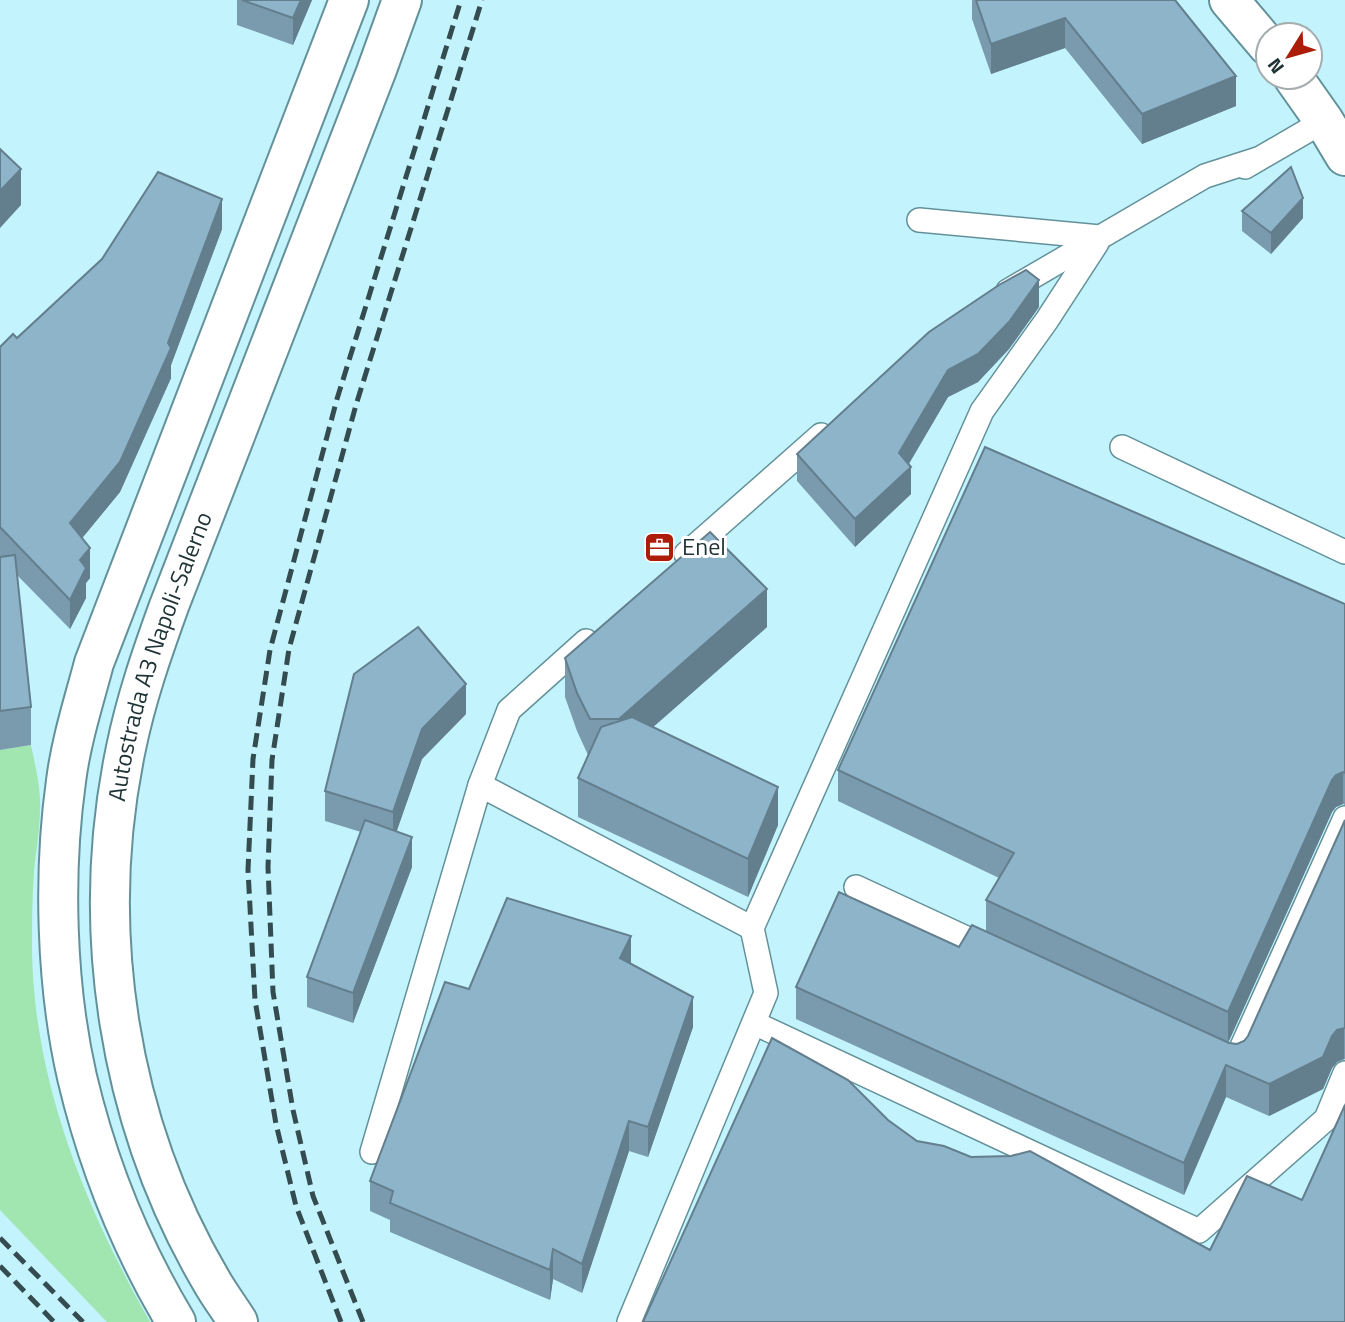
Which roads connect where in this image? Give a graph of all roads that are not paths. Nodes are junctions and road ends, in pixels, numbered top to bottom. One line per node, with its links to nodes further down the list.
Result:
1 (349, 0): 25 (main road)
2 (402, 0): 26 (main road, Autostrada A3 Napoli-Salerno)
3 (1229, 0): 4 (main road)
4 (1254, 29)
5 (1303, 91): 6 (main road)
6 (1324, 121): 7 (main road); 9 (lane)
7 (1345, 156)
8 (919, 220): 9 (lane)
9 (1100, 237): 10 (lane); 19 (lane)
10 (992, 301)
11 (833, 425): 14 (lane)
12 (1122, 447): 13 (lane)
13 (1345, 552)
14 (668, 569)
15 (605, 624): 16 (lane)
16 (480, 785): 19 (lane); 24 (lane)
17 (1345, 818): 22 (lane)
18 (856, 887): 20 (lane)
19 (752, 928): 21 (lane)
20 (1012, 960)
21 (754, 1023): 23 (lane); 27 (lane)
22 (1210, 1051)
23 (1345, 1073)
24 (372, 1152)
25 (176, 1322)
26 (238, 1322)
27 (629, 1322)

